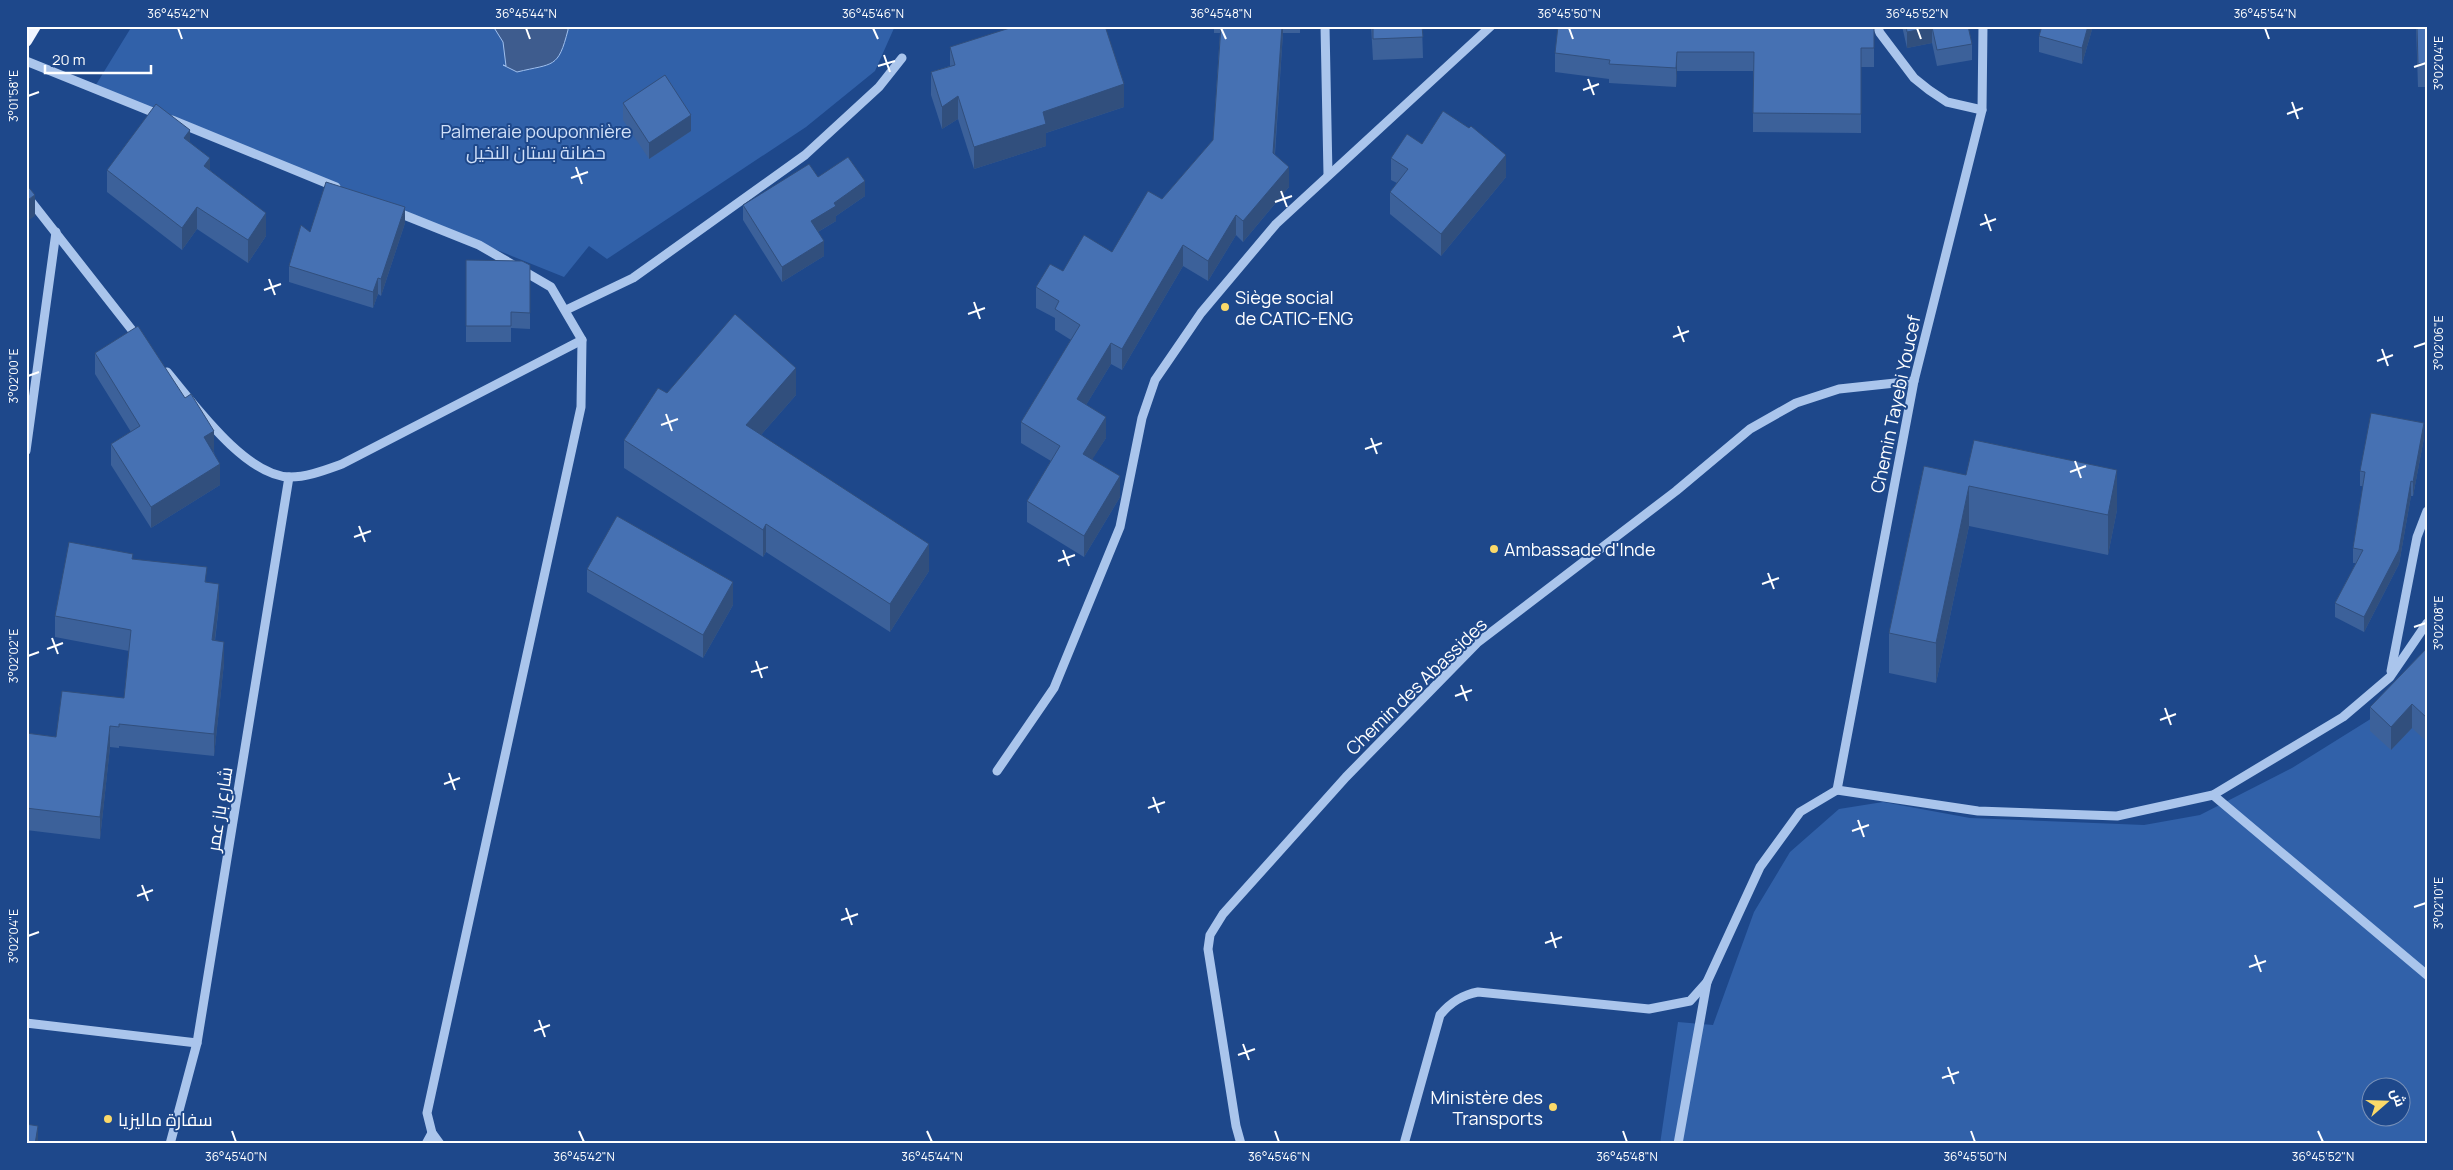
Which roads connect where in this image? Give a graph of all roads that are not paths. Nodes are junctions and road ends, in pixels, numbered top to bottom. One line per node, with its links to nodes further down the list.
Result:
1 (35, 26): 6 (main road)
2 (1325, 26): 10 (street)
3 (1491, 26): 10 (street)
4 (1983, 26): 9 (street, Chemin Tayebi Youcef)
5 (1877, 28): 9 (street)
6 (26, 42)
7 (902, 58): 15 (street)
8 (26, 60): 11 (street)
9 (1982, 110): 19 (street, Chemin Tayebi Youcef)
10 (1328, 175): 25 (street)
11 (350, 193)
12 (26, 195): 14 (street)
13 (387, 208): 15 (street)
14 (56, 232): 17 (street); 20 (street)
15 (566, 310): 16 (street)
16 (582, 340): 21 (street); 32 (street)
17 (146, 347)
18 (158, 362): 21 (street)
19 (1914, 381): 26 (street, Chemin Tayebi Youcef); 36 (street, Chemin des Abassides)
20 (26, 450)
21 (289, 477): 31 (street, شارع باز عمر)
22 (2427, 511): 24 (street)
23 (2427, 623): 24 (street)
24 (2390, 677): 27 (street)
25 (997, 771)
26 (1837, 790): 27 (street); 29 (street)
27 (2213, 795): 28 (street)
28 (2427, 975)
29 (1707, 982): 37 (street); 38 (street)
30 (26, 1023): 31 (street)
31 (197, 1043): 33 (street, شارع باز عمر)
32 (432, 1133): 34 (street); 35 (street)
33 (170, 1144)
34 (426, 1144)
35 (440, 1144)
36 (1241, 1144)
37 (1404, 1144)
38 (1678, 1144)

